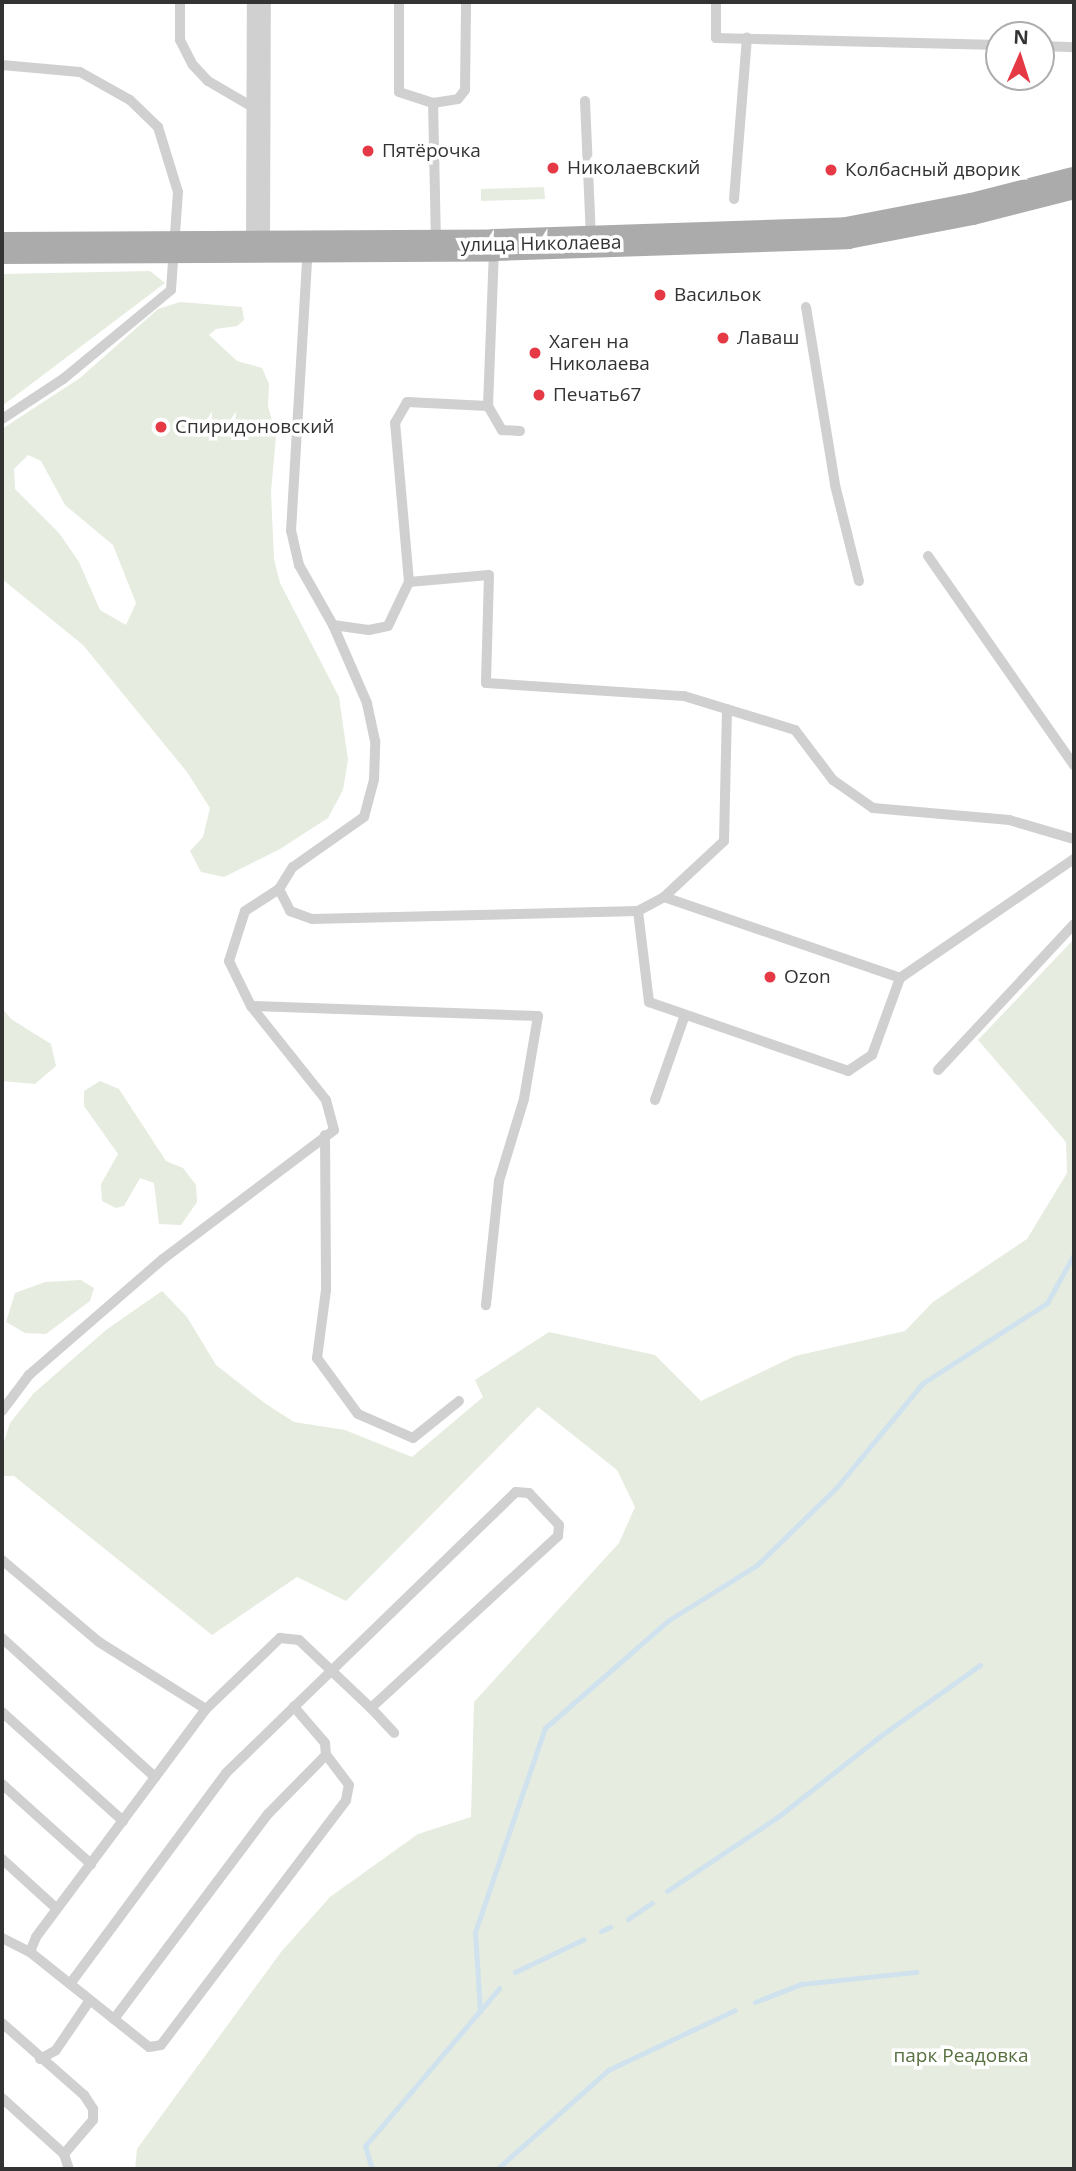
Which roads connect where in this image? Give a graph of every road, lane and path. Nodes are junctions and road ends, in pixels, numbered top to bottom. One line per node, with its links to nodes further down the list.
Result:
1 (180, 2): 13 (lane)
2 (259, 2): 13 (street)
3 (399, 2): 12 (lane)
4 (466, 2): 12 (lane)
5 (716, 2): 6 (lane)
6 (747, 38): 7 (lane); 15 (lane)
7 (985, 45)
8 (1055, 46): 9 (lane)
9 (1074, 47)
10 (2, 65): 21 (lane)
11 (586, 101): 16 (lane)
12 (433, 103): 20 (lane)
13 (258, 110): 17 (street)
14 (1074, 183): 16 (main road, улица Николаева)
15 (734, 199)
16 (592, 243): 18 (main road, улица Николаева)
17 (258, 245): 19 (main road, улица Николаева); 21 (main road, улица Николаева)
18 (494, 245): 20 (main road, улица Николаева); 24 (lane)
19 (308, 246): 20 (main road, улица Николаева); 30 (lane)
20 (436, 246)
21 (176, 247): 22 (main road, улица Николаева); 25 (lane)
22 (2, 248)
23 (806, 307): 28 (lane)
24 (488, 406): 26 (lane); 29 (lane)
25 (2, 419)
26 (520, 431)
27 (928, 556): 32 (lane)
28 (859, 581)
29 (409, 582): 30 (lane); 31 (lane)
30 (333, 625): 35 (lane)
31 (727, 709): 33 (lane); 36 (lane)
32 (1074, 765)
33 (1074, 839)
34 (1074, 859): 39 (lane)
35 (279, 889): 37 (lane); 40 (lane)
36 (664, 897): 37 (lane); 39 (lane)
37 (638, 911): 41 (lane)
38 (1074, 924): 42 (lane)
39 (900, 978): 41 (lane)
40 (251, 1006): 44 (lane); 45 (lane)
41 (685, 1015): 43 (lane)
42 (938, 1070)
43 (654, 1100)
44 (325, 1135): 46 (lane); 47 (lane)
45 (486, 1305)
46 (459, 1401)
47 (2, 1411)
48 (2, 1560): 52 (lane)
49 (2, 1638): 57 (lane)
50 (333, 1669): 51 (lane); 52 (lane); 53 (lane); 53 (lane)
51 (293, 1707): 56 (lane); 65 (lane)
52 (206, 1709): 57 (lane)
53 (371, 1709): 55 (lane)
54 (2, 1712): 59 (lane)
55 (394, 1733)
56 (326, 1755): 67 (lane); 67 (lane)
57 (155, 1777): 59 (lane)
58 (2, 1784): 61 (lane)
59 (122, 1821): 61 (lane)
60 (2, 1859): 62 (lane)
61 (91, 1864): 62 (lane)
62 (57, 1909): 64 (lane)
63 (2, 1938): 64 (lane)
64 (30, 1952): 65 (lane)
65 (70, 1984): 66 (lane)
66 (90, 2000): 67 (lane); 69 (lane)
67 (114, 2019)
68 (2, 2022): 69 (lane)
69 (40, 2059): 71 (lane)
70 (2, 2098): 71 (lane)
71 (64, 2154): 72 (lane)
72 (69, 2169)

